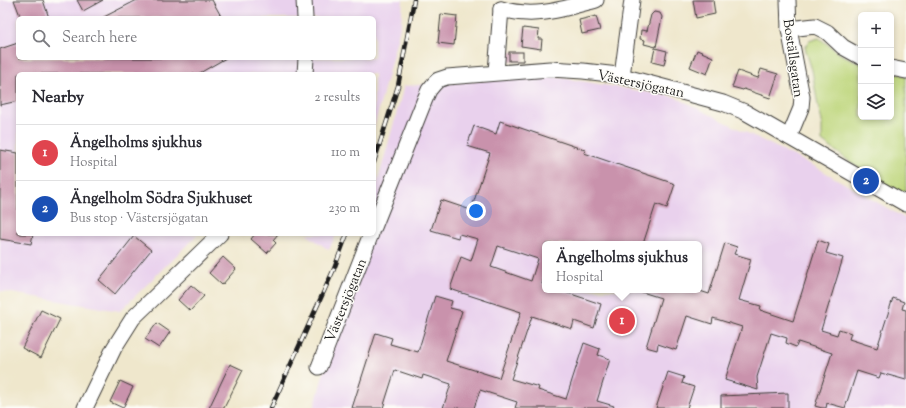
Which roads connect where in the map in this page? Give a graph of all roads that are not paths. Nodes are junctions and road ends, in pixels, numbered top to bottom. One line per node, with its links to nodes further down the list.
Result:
1 (304, 0): 6 (street)
2 (596, 0): 5 (street)
3 (632, 0): 14 (street)
4 (788, 0): 7 (street, Boställsgatan)
5 (498, 5): 13 (street)
6 (305, 16)
7 (789, 29): 8 (street); 15 (street, Boställsgatan)
8 (858, 55)
9 (306, 60): 12 (street)
10 (894, 69): 11 (street)
11 (906, 71)
12 (305, 72)
13 (496, 72): 14 (street, Västersjögatan); 17 (street, Västersjögatan)
14 (622, 76): 15 (street, Västersjögatan)
15 (789, 137): 16 (street, Västersjögatan)
16 (906, 204)
17 (376, 222)
18 (218, 236): 21 (street)
19 (370, 236): 20 (street, Västersjögatan)
20 (319, 367)
21 (85, 408)

